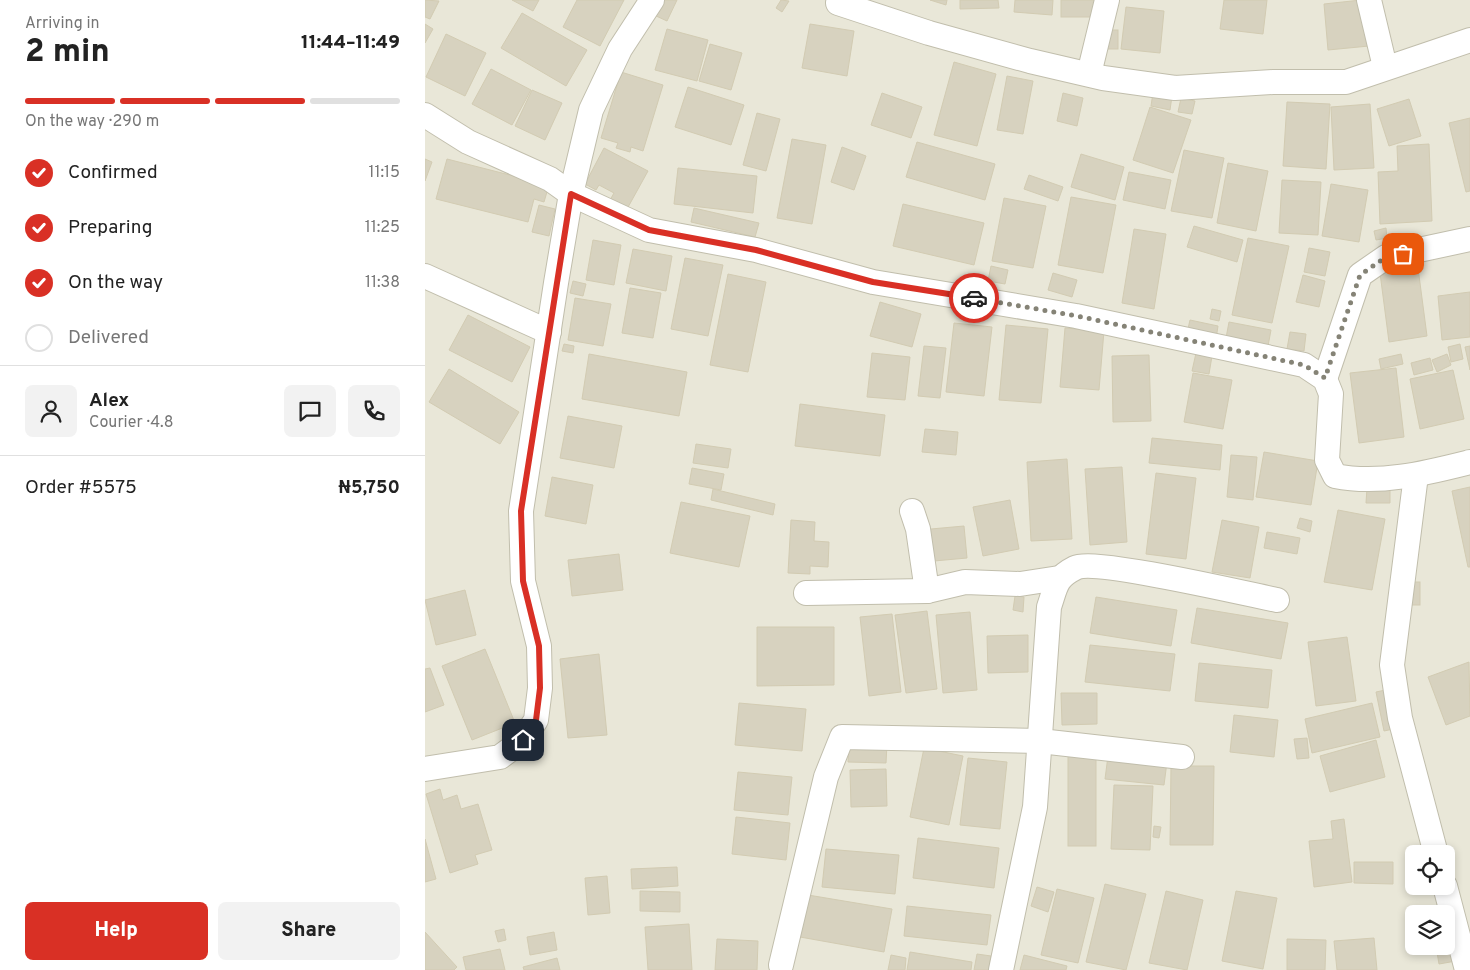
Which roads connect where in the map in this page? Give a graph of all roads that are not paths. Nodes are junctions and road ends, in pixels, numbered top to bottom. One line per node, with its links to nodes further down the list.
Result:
1 (652, 0): 9 (street)
2 (1107, 0): 7 (street)
3 (1369, 0): 6 (street)
4 (837, 3): 7 (street)
5 (1470, 40): 6 (street)
6 (1385, 67): 7 (street)
7 (1089, 74)
8 (425, 115): 9 (street)
9 (571, 194): 12 (street); 13 (street)
10 (1470, 240): 13 (street)
11 (425, 276): 12 (street)
12 (549, 332): 23 (street)
13 (1325, 378): 15 (street)
14 (1470, 462): 15 (street)
15 (1416, 475): 24 (street)
16 (912, 511): 18 (street)
17 (1059, 578): 18 (street); 20 (street); 21 (street)
18 (927, 591): 19 (street)
19 (806, 593)
20 (1277, 600)
21 (1040, 741): 22 (street); 26 (street); 27 (street)
22 (1182, 757)
23 (425, 769)
24 (1434, 845)
25 (1447, 895): 28 (street)
26 (781, 965)
27 (1001, 970)
28 (1467, 970)

